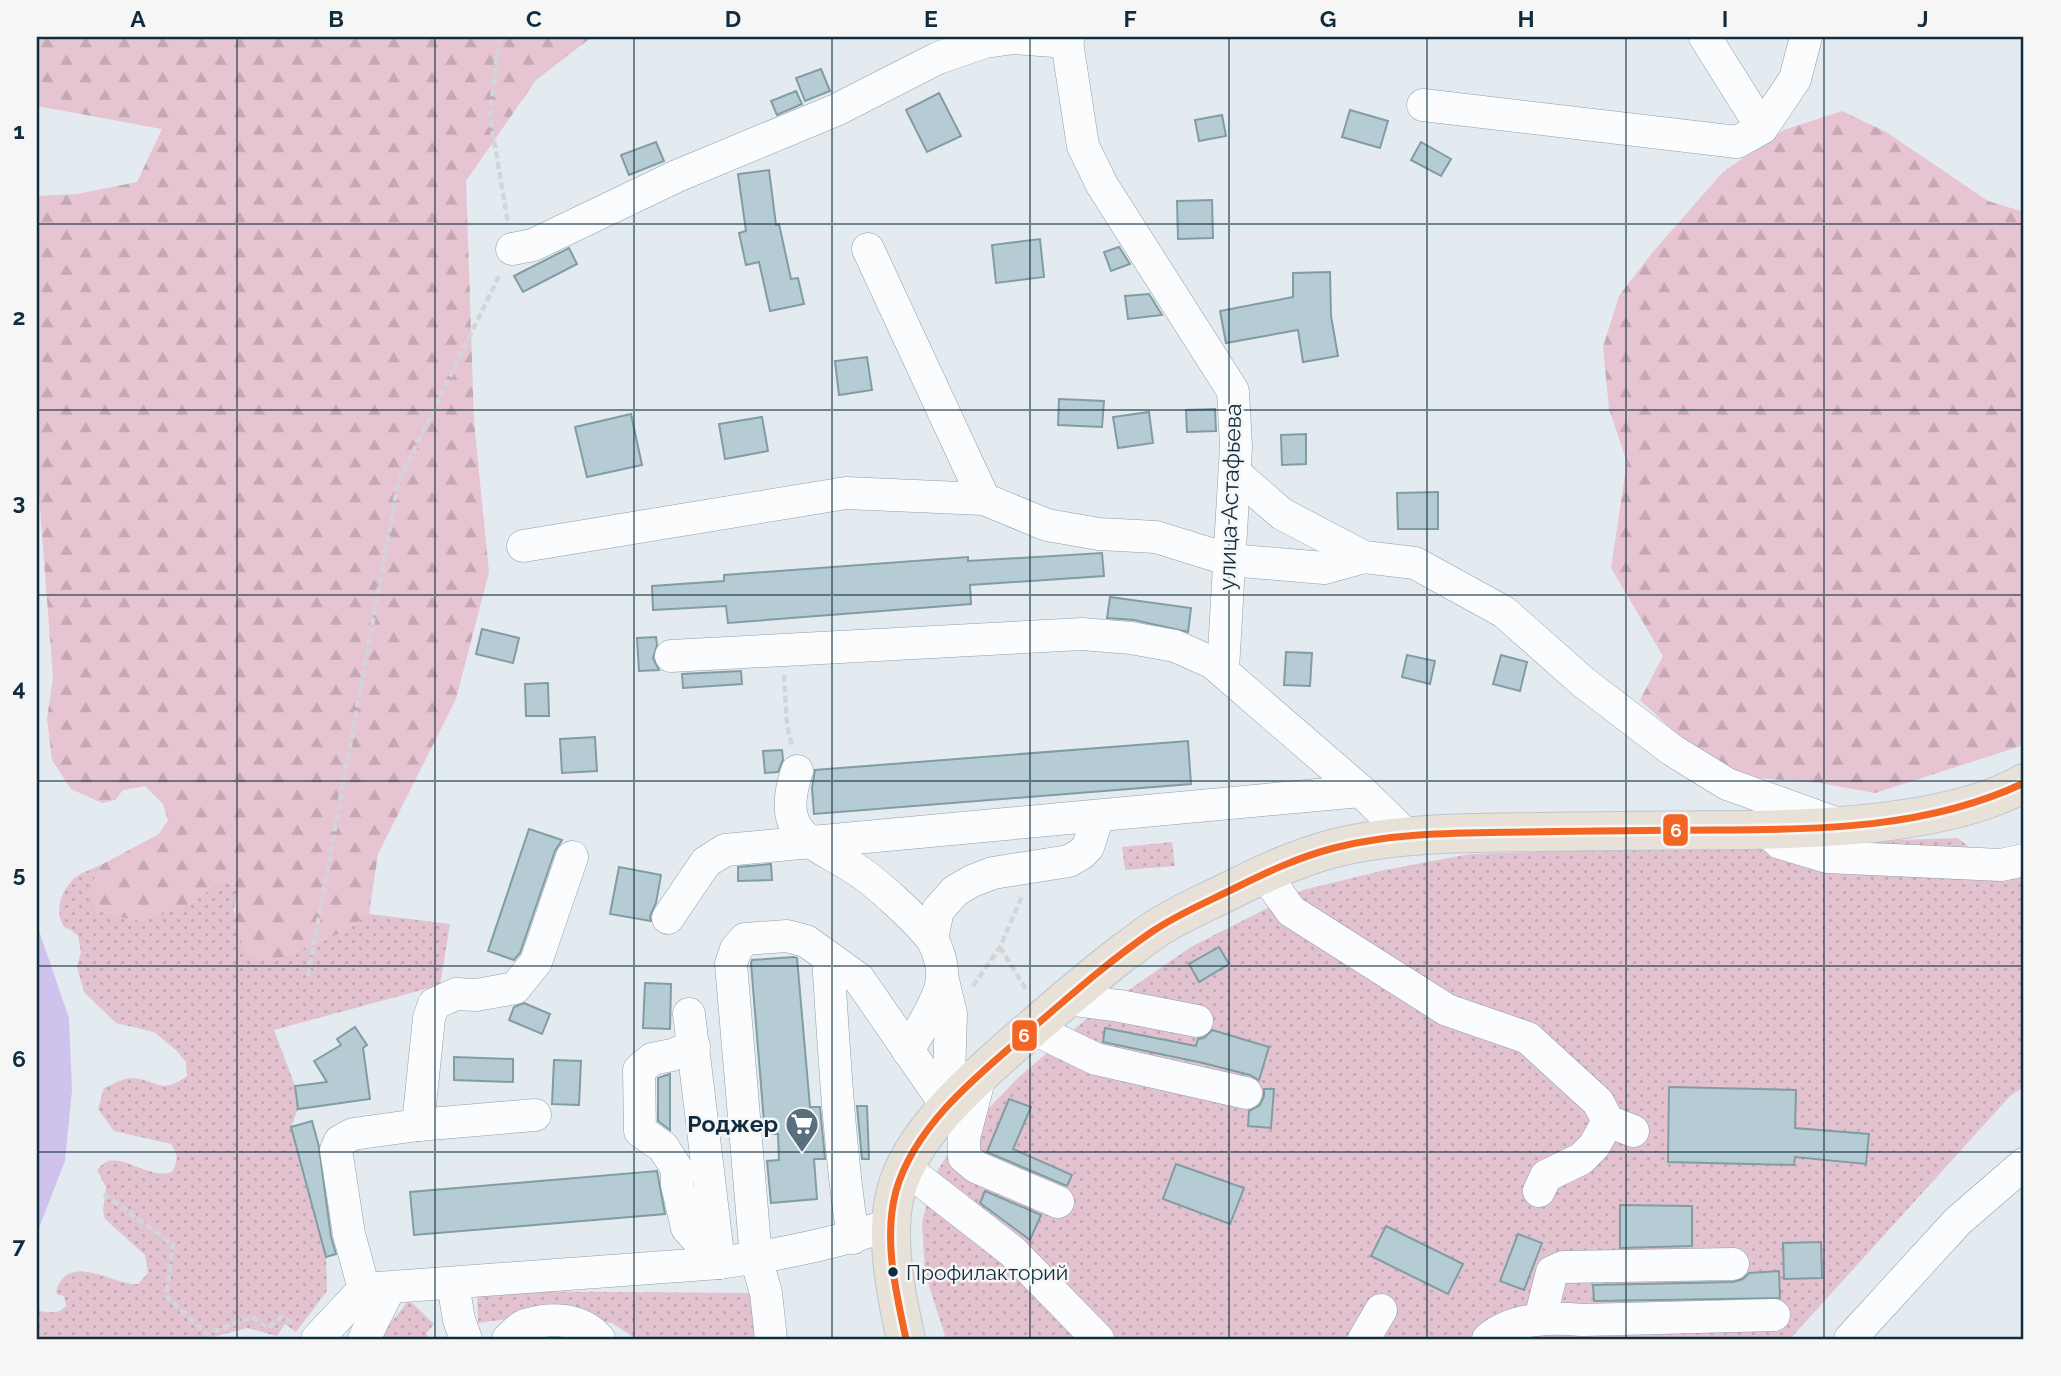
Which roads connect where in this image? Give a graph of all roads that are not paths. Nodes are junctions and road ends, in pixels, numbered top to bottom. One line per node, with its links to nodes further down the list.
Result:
1 (1705, 37): 5 (street)
2 (1806, 37): 5 (street)
3 (1068, 39): 6 (street); 8 (street, улица Астафьева)
4 (1423, 105): 5 (street)
5 (1762, 128)
6 (512, 249)
7 (867, 249): 9 (street)
8 (1235, 473): 11 (street); 12 (street, улица Астафьева)
9 (984, 499): 10 (street); 12 (street)
10 (523, 546)
11 (1364, 557): 12 (street); 19 (street)
12 (1230, 560): 14 (street, улица Астафьева)
13 (671, 656): 14 (street)
14 (1223, 669): 17 (street)
15 (797, 771): 22 (street)
16 (2024, 783): 19 (main road)
17 (1362, 791): 18 (street); 21 (street)
18 (1098, 816): 22 (street); 27 (street)
19 (1844, 826): 20 (main road)
20 (1765, 830): 21 (main road); 24 (street)
21 (1407, 836): 25 (main road)
22 (809, 842): 26 (street); 27 (street)
23 (572, 857): 40 (street)
24 (2017, 859)
25 (1264, 873): 30 (main road); 43 (street)
26 (668, 918)
27 (932, 939): 29 (street)
28 (828, 957): 35 (street); 46 (street); 47 (street)
29 (943, 980): 35 (street); 38 (street)
30 (1066, 999): 32 (street); 33 (main road)
31 (689, 1014): 34 (street)
32 (1197, 1021)
33 (1032, 1028): 36 (main road); 37 (street)
34 (694, 1046): 48 (street); 48 (street)
35 (908, 1051): 38 (street)
36 (980, 1076): 38 (main road); 44 (street)
37 (1247, 1093)
38 (948, 1108): 42 (main road)
39 (536, 1115): 40 (street)
40 (418, 1125): 51 (street)
41 (2024, 1164): 65 (street)
42 (905, 1168): 45 (main road); 62 (street)
43 (1539, 1191)
44 (1058, 1202)
45 (891, 1224): 46 (street); 61 (main road)
46 (853, 1238): 47 (street)
47 (756, 1258): 48 (street); 60 (street)
48 (719, 1263): 50 (street)
49 (1733, 1264): 54 (street)
50 (453, 1284): 51 (street); 57 (street)
51 (376, 1289): 55 (street); 56 (street)
52 (1381, 1310): 63 (street)
53 (1774, 1315): 54 (street)
54 (1540, 1320): 64 (street)
55 (305, 1331)
56 (364, 1339)
57 (466, 1339)
58 (508, 1339): 59 (street)
59 (599, 1339)
60 (771, 1339)
61 (906, 1339)
62 (1098, 1339)
63 (1364, 1339)
64 (1488, 1339)
65 (1850, 1339)

